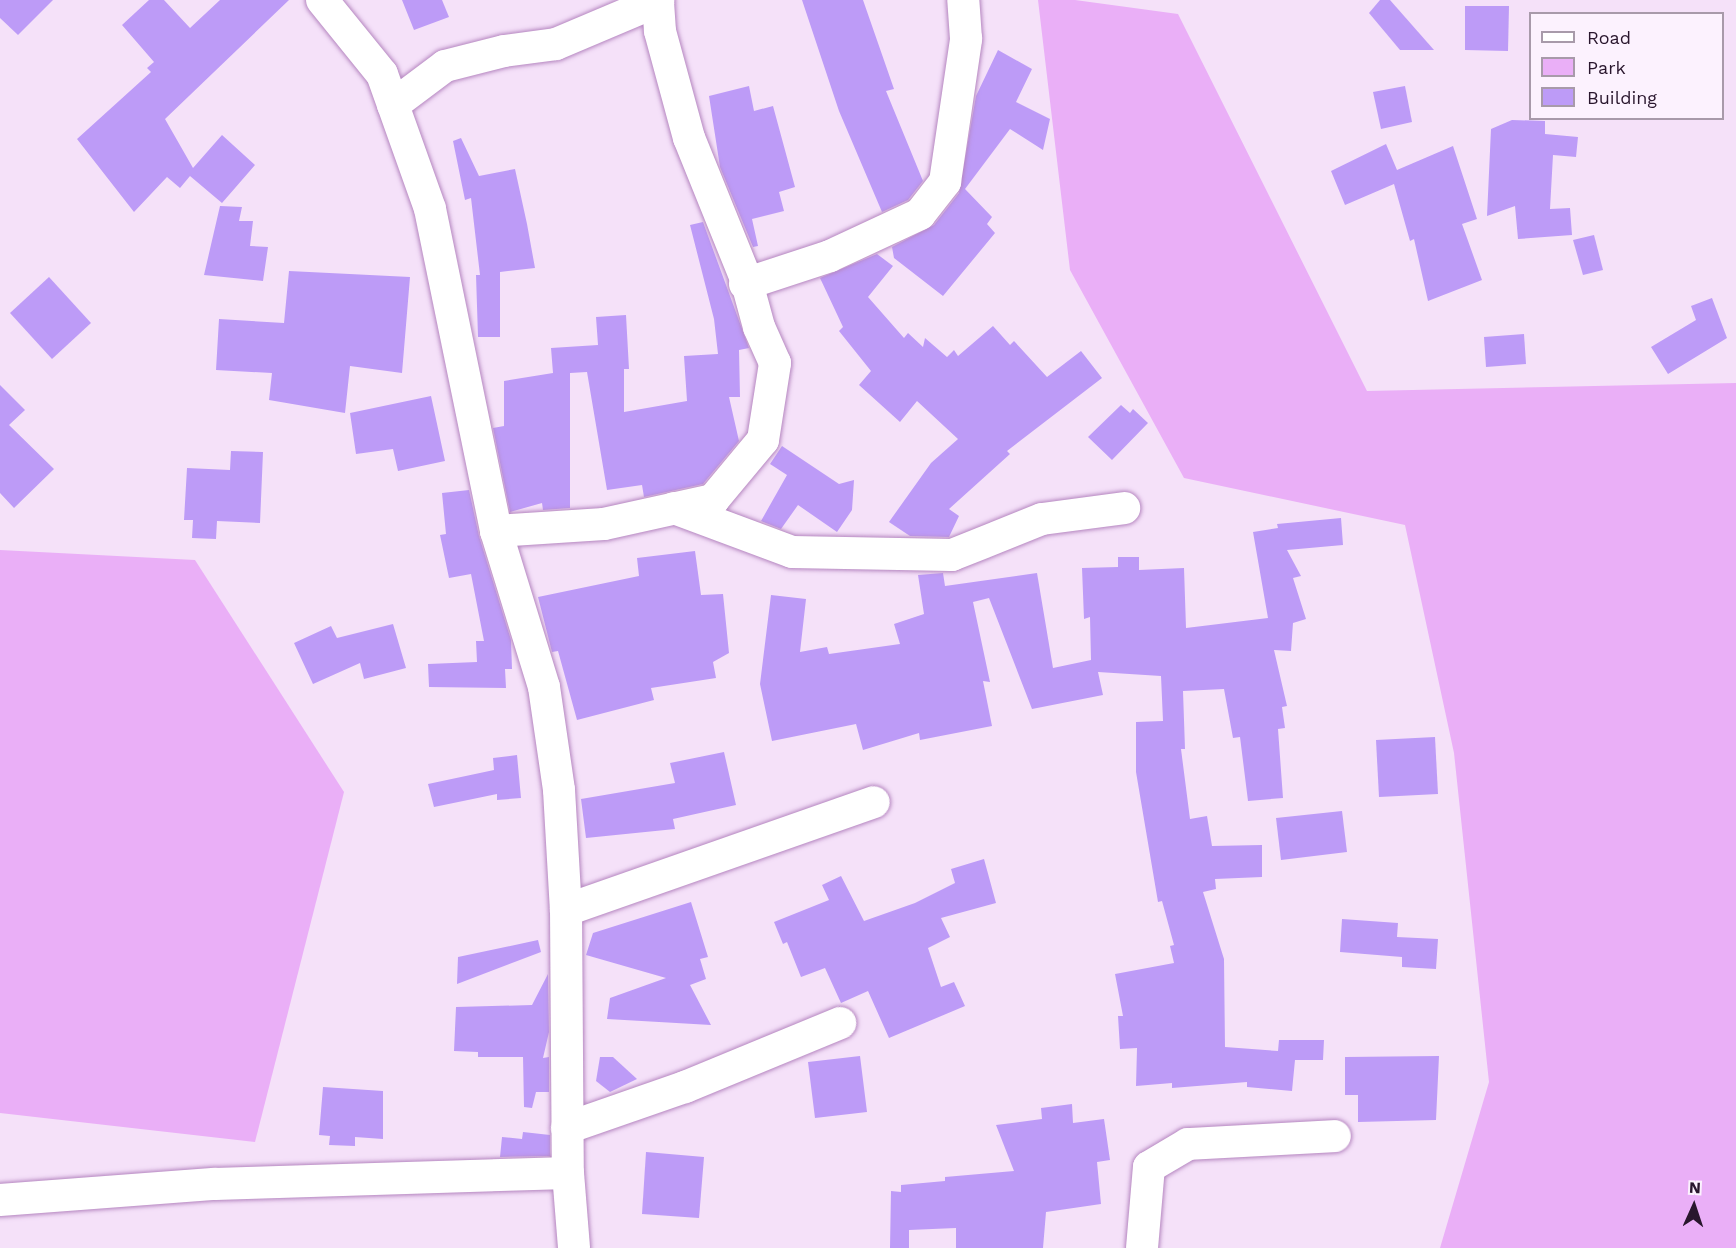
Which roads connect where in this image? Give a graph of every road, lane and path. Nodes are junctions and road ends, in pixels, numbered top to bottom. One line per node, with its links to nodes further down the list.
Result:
1 (322, 0): 4 (street)
2 (658, 0): 4 (street); 5 (street)
3 (963, 0): 5 (street)
4 (393, 105): 8 (street)
5 (745, 284): 6 (street)
6 (674, 508): 7 (street); 8 (street)
7 (1125, 508)
8 (496, 531): 10 (street)
9 (874, 802): 10 (street)
10 (566, 910): 12 (street)
11 (840, 1023): 12 (street)
12 (567, 1128): 14 (street)
13 (1335, 1136): 17 (street)
14 (568, 1173): 15 (street); 16 (street)
15 (0, 1200)
16 (574, 1248)
17 (1142, 1248)

